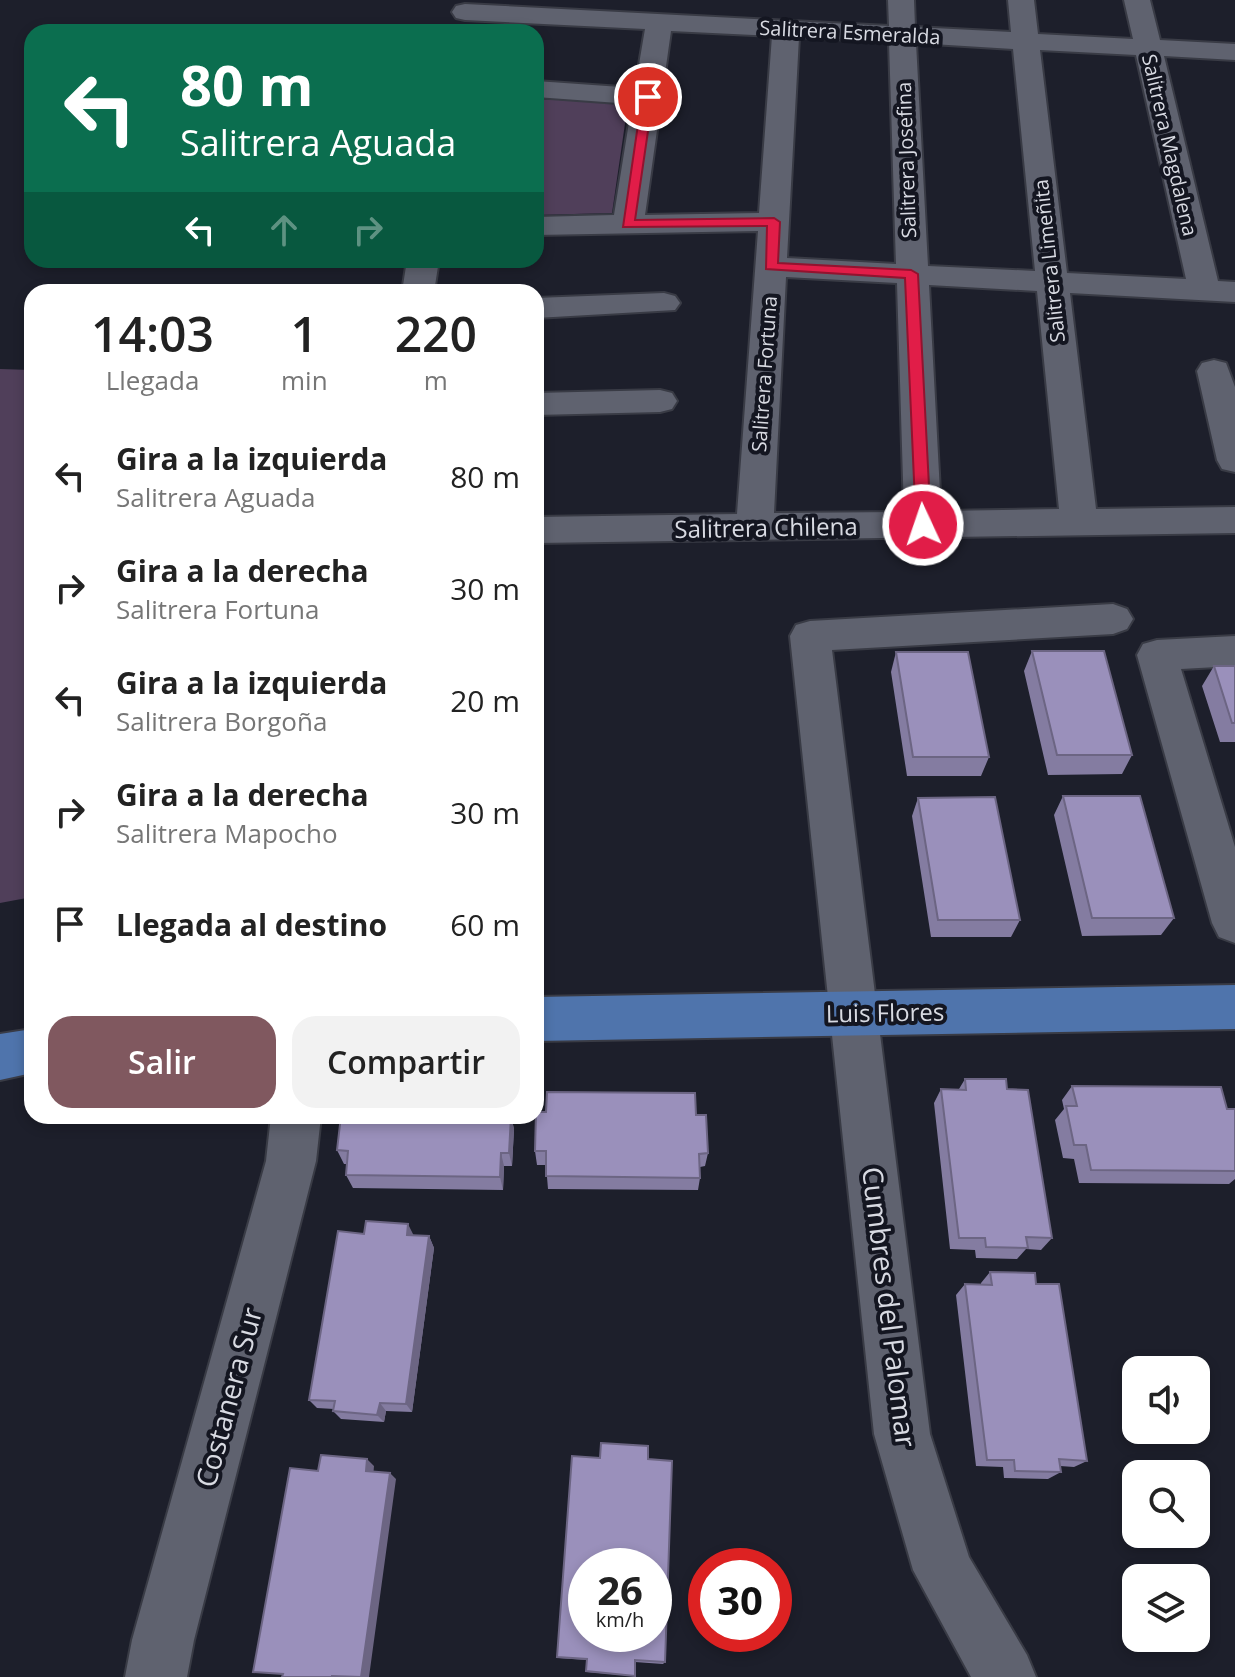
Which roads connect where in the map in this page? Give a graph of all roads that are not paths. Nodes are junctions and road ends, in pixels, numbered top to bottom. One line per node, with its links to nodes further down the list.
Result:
1 (901, 0): 7 (street, Salitrera Josefina)
2 (1021, 0): 8 (street, Salitrera Limeñita)
3 (1137, 0): 9 (street, Salitrera Magdalena)
4 (465, 15): 5 (street, Salitrera Esmeralda)
5 (659, 22): 6 (street, Salitrera Esmeralda); 12 (street)
6 (786, 29): 7 (street, Salitrera Esmeralda); 13 (street, Salitrera Fortuna)
7 (901, 35): 8 (street, Salitrera Esmeralda); 17 (street, Salitrera Josefina)
8 (1026, 42): 9 (street, Salitrera Esmeralda); 18 (street, Salitrera Limeñita)
9 (1147, 48): 10 (street, Salitrera Esmeralda); 19 (street, Salitrera Magdalena)
10 (1235, 52)
11 (544, 90): 12 (street)
12 (648, 97): 14 (street)
13 (774, 222): 14 (street); 16 (street, Salitrera Fortuna)
14 (628, 224): 15 (street)
15 (544, 226)
16 (771, 267): 17 (street); 29 (street, Salitrera Fortuna)
17 (911, 274): 18 (street); 28 (street, Salitrera Josefina)
18 (1050, 282): 19 (street); 27 (street, Salitrera Limeñita)
19 (1219, 291)
20 (664, 303): 21 (street)
21 (544, 308)
22 (1214, 371): 25 (street)
23 (660, 401): 24 (street)
24 (544, 404)
25 (1235, 460)
26 (1235, 520): 27 (street, Salitrera Chilena)
27 (1079, 522): 28 (street, Salitrera Chilena)
28 (923, 525): 29 (street, Salitrera Chilena)
29 (755, 527): 30 (street, Salitrera Chilena)
30 (544, 530)
31 (1113, 619): 35 (street, Cumbres del Palomar)
32 (1235, 651): 33 (street)
33 (1235, 923)
34 (1235, 1007): 35 (main road, Luis Flores)
35 (853, 1013): 36 (main road, Luis Flores); 41 (street, Cumbres del Palomar)
36 (544, 1019)
37 (24, 1052): 38 (main road)
38 (0, 1057)
39 (295, 1124): 40 (street, Costanera Sur)
40 (156, 1677)
41 (1005, 1677)

